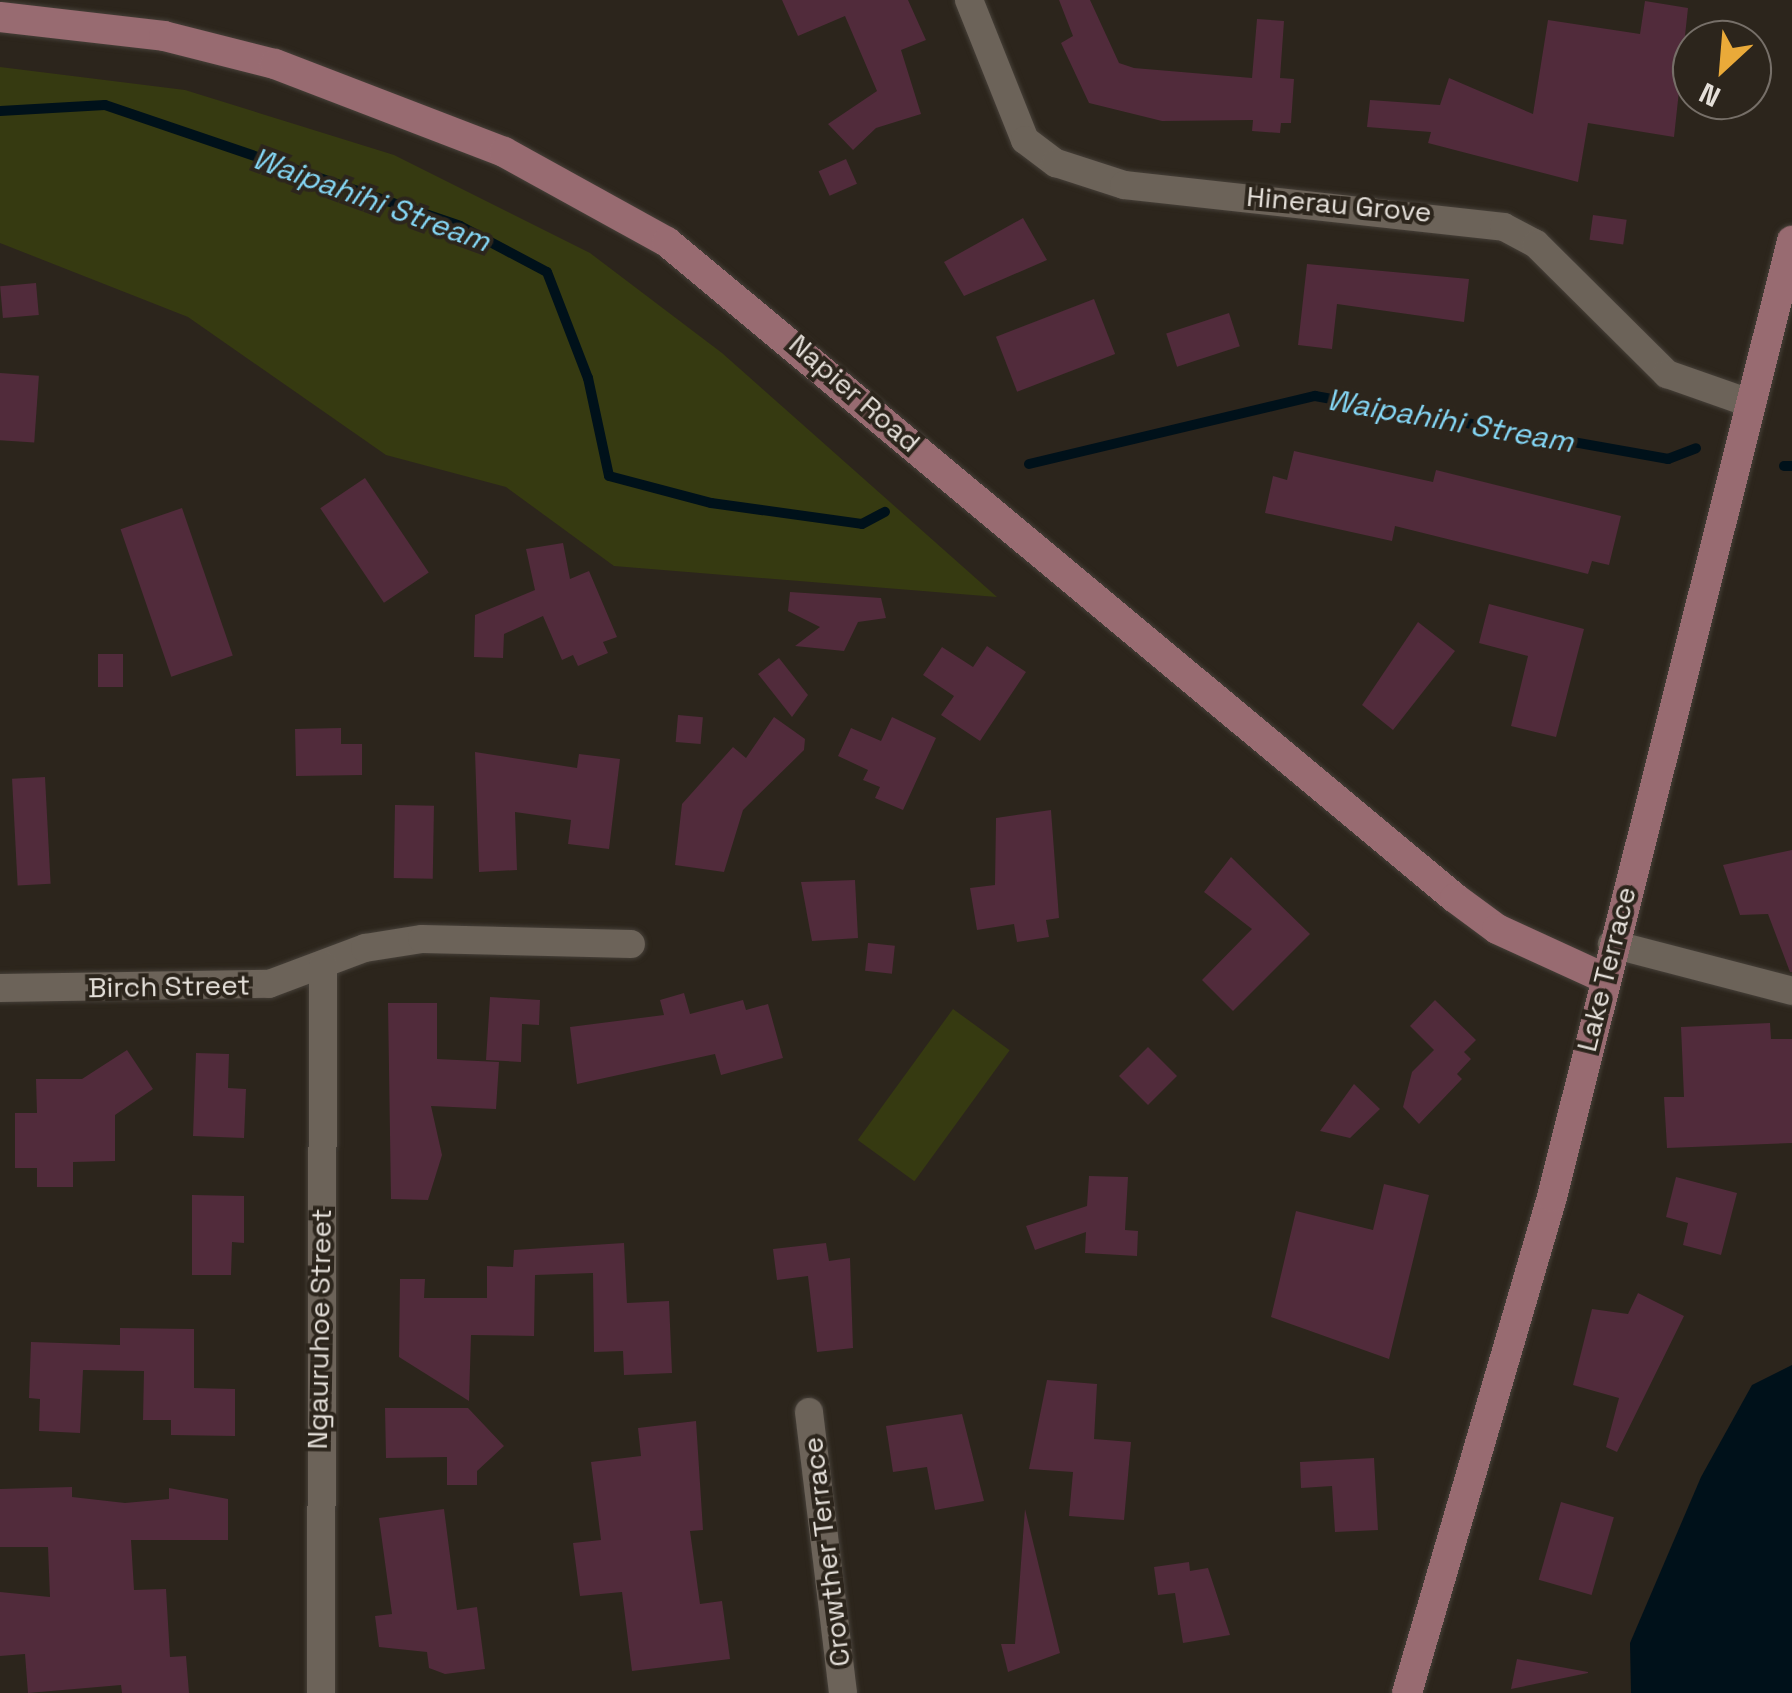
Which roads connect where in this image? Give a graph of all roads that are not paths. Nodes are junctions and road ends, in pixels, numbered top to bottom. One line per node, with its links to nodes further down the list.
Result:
1 (969, 0): 4 (street, Hinerau Grove)
2 (0, 17): 8 (main road, Napier Road)
3 (1792, 241): 4 (main road, Lake Terrace)
4 (1752, 404): 6 (main road, Lake Terrace)
5 (631, 944): 7 (street, Birch Street)
6 (1612, 944): 8 (main road, Lake Terrace); 10 (street)
7 (323, 966): 9 (street, Birch Street); 12 (street, Ngauruhoe Street)
8 (1602, 977): 14 (main road, Lake Terrace)
9 (0, 988)
10 (1792, 991)
11 (809, 1412): 13 (street, Crowther Terrace)
12 (321, 1693)
13 (843, 1693)
14 (1407, 1693)

